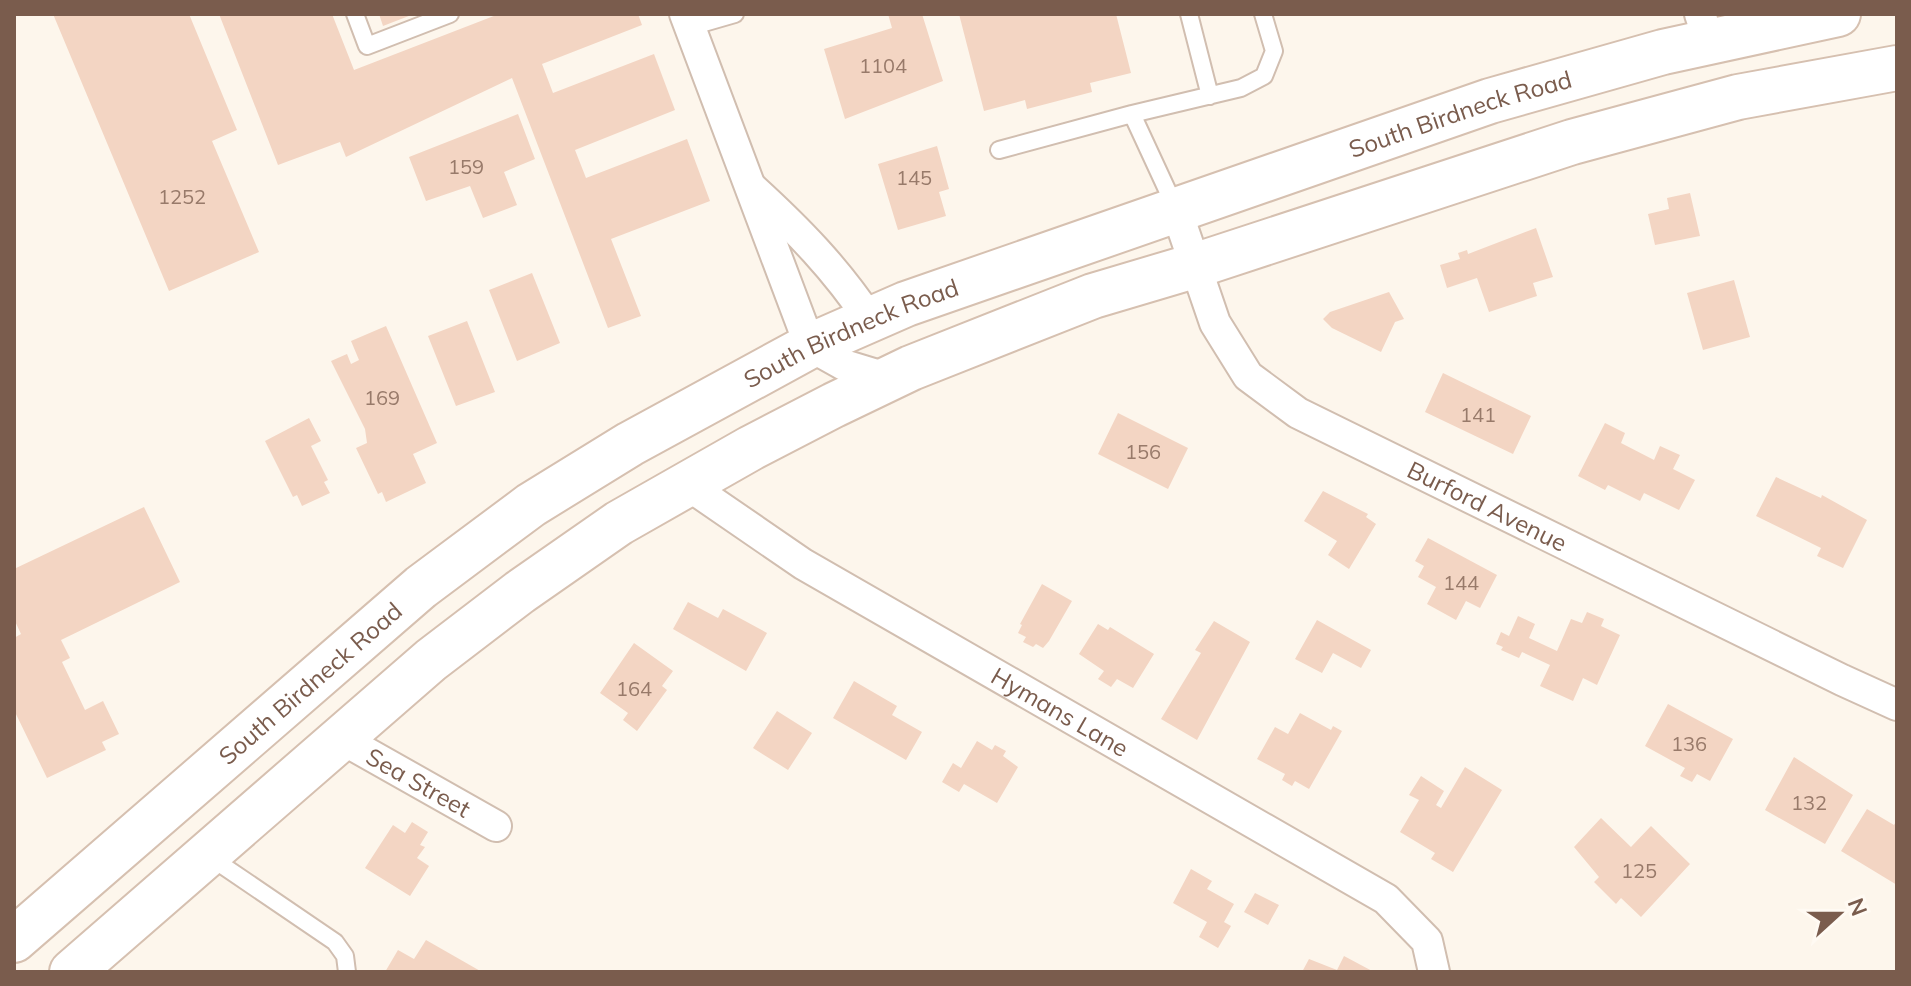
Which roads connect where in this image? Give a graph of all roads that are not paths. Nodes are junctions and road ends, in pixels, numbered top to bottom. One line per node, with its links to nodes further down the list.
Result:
1 (355, 14): 2 (lane)
2 (450, 14)
3 (735, 14): 7 (lane)
4 (1189, 14): 10 (lane)
5 (1263, 14): 10 (lane)
6 (1838, 14): 8 (main road, South Birdneck Road)
7 (687, 21): 13 (street)
8 (1704, 27): 14 (main road, South Birdneck Road)
9 (1897, 68): 15 (main road)
10 (1210, 96): 11 (lane)
11 (1132, 114): 12 (lane); 14 (lane)
12 (999, 150)
13 (749, 185): 16 (street); 17 (street)
14 (1176, 209): 15 (street, Burford Avenue); 16 (main road, South Birdneck Road)
15 (1194, 266): 18 (main road); 20 (street, Burford Avenue)
16 (870, 320): 17 (main road, South Birdneck Road)
17 (810, 346): 18 (street); 24 (main road, South Birdneck Road)
18 (890, 379): 19 (main road)
19 (688, 485): 21 (main road); 27 (street, Hymans Lane)
20 (1897, 705)
21 (342, 739): 22 (street, Sea Street); 23 (main road)
22 (496, 826)
23 (209, 856): 25 (main road); 26 (lane)
24 (14, 940)
25 (72, 972)
26 (347, 972)
27 (1434, 972)

